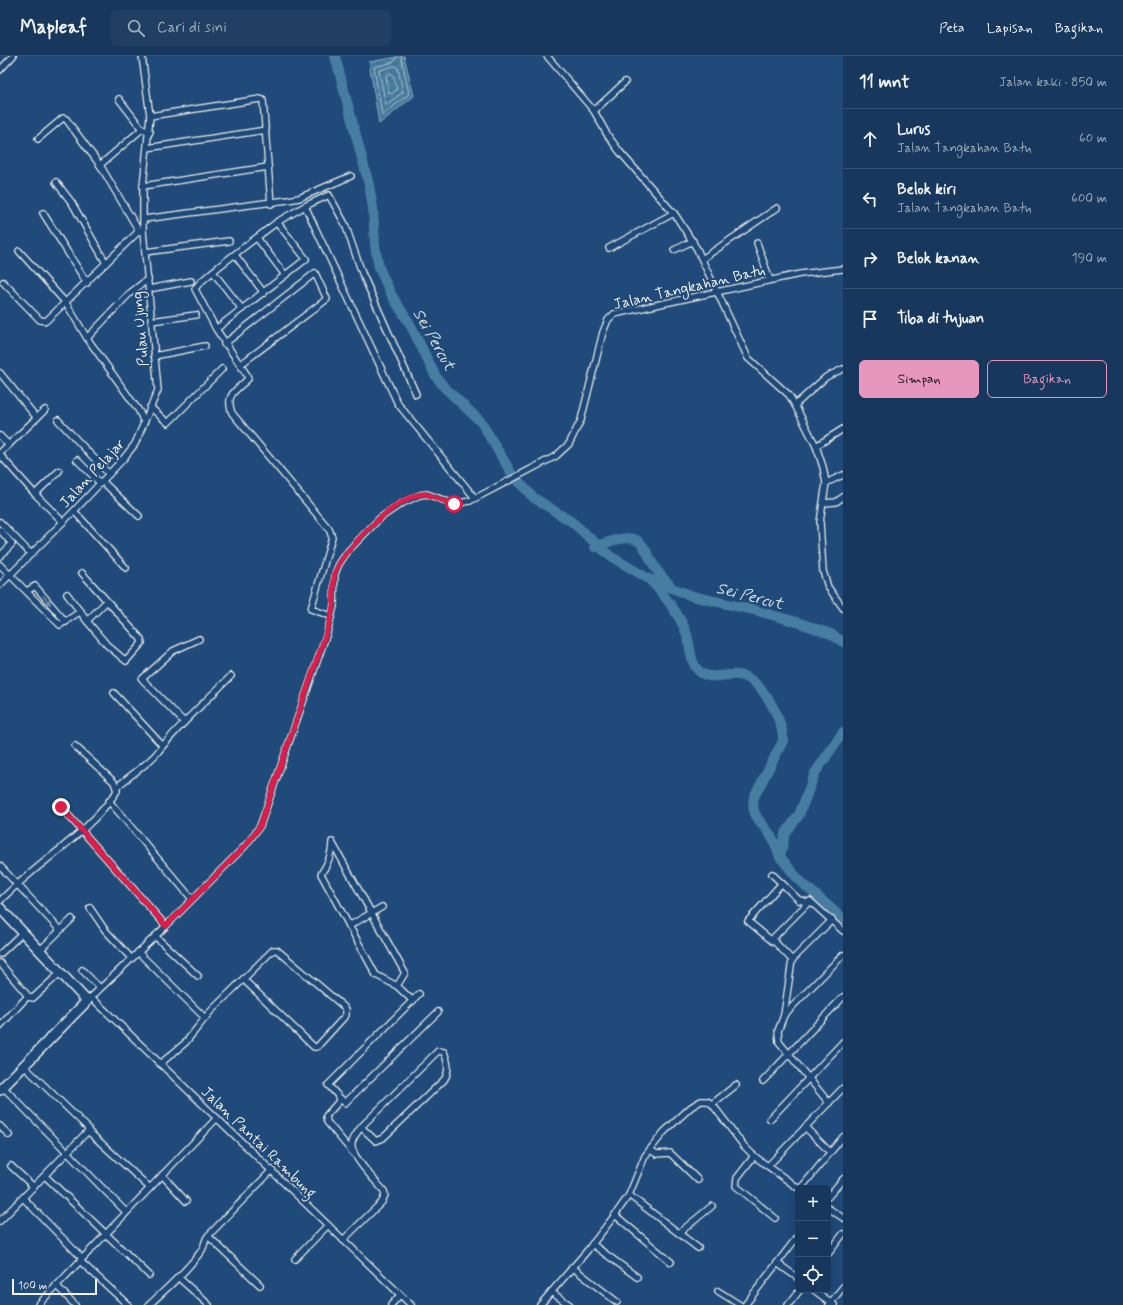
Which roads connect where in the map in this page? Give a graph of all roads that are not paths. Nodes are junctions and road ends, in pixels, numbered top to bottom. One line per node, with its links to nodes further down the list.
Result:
1 (13, 56): 4 (street)
2 (142, 56): 8 (street)
3 (547, 56): 7 (street)
4 (0, 70)
5 (625, 82): 7 (street)
6 (119, 99): 9 (street)
7 (594, 111): 23 (street)
8 (150, 116): 10 (street); 11 (street)
9 (142, 129): 11 (street); 14 (street)
10 (266, 130): 13 (street); 15 (street)
11 (150, 132): 13 (street)
12 (38, 139): 14 (street)
13 (147, 148): 18 (street)
14 (100, 165): 26 (street)
15 (268, 167): 18 (street); 19 (street)
16 (351, 176): 19 (street)
17 (56, 182): 37 (street)
18 (143, 186): 24 (street)
19 (271, 204): 24 (street)
20 (306, 206): 25 (street); 62 (street); 82 (street)
21 (778, 208): 36 (street)
22 (43, 213): 45 (street)
23 (674, 213): 29 (street); 31 (street)
24 (144, 219): 26 (street)
25 (278, 222): 27 (street); 40 (street)
26 (141, 231): 34 (street, Pulau Ujung); 37 (street)
27 (257, 238): 35 (street); 40 (street)
28 (229, 241): 34 (street)
29 (693, 241): 32 (street); 36 (street)
30 (757, 243): 42 (street)
31 (609, 248)
32 (674, 250)
33 (19, 251): 49 (street)
34 (145, 252): 41 (street, Pulau Ujung)
35 (236, 255): 39 (street); 48 (street)
36 (702, 259): 47 (street)
37 (106, 263): 45 (street)
38 (843, 269): 42 (street, Jalan Tangkahan Batu)
39 (213, 272): 50 (street); 53 (street)
40 (285, 275): 48 (street)
41 (148, 279): 46 (street, Pulau Ujung); 54 (street)
42 (770, 280): 47 (street, Jalan Tangkahan Batu)
43 (191, 281): 46 (street)
44 (4, 282): 49 (street)
45 (87, 283): 49 (street)
46 (149, 289): 52 (street, Pulau Ujung)
47 (716, 290): 63 (street); 82 (street, Jalan Tangkahan Batu)
48 (264, 293): 50 (street)
49 (66, 303): 54 (street)
50 (242, 309): 53 (street)
51 (196, 315): 52 (street)
52 (151, 321): 57 (street, Pulau Ujung)
53 (216, 330): 55 (street)
54 (87, 338): 68 (street)
55 (224, 344): 58 (street); 58 (street)
56 (205, 346): 57 (street)
57 (154, 356): 64 (street, Pulau Ujung)
58 (240, 365): 101 (street)
59 (222, 369): 64 (street)
60 (843, 369): 63 (street)
61 (0, 373): 66 (street)
62 (416, 394)
63 (795, 405): 72 (street)
64 (150, 406): 68 (street, Pulau Ujung)
65 (45, 410): 66 (street)
66 (38, 418): 71 (street)
67 (58, 420): 76 (street)
68 (144, 422): 76 (street, Jalan Pelajar)
69 (843, 429): 72 (street)
70 (0, 436): 71 (street)
71 (9, 444): 73 (street)
72 (816, 446): 79 (street)
73 (0, 454): 80 (street)
74 (77, 460): 78 (street)
75 (59, 471): 80 (street)
76 (109, 474): 78 (street, Jalan Pelajar)
77 (843, 475): 79 (street)
78 (101, 482): 84 (street, Jalan Pelajar); 85 (street)
79 (826, 483): 83 (street)
80 (35, 494): 87 (street)
81 (843, 497): 83 (street)
82 (475, 498): 101 (street)
83 (824, 503): 99 (street)
84 (74, 512): 87 (street, Jalan Pelajar); 92 (street)
85 (139, 516)
86 (0, 522): 89 (street)
87 (63, 522): 89 (street, Jalan Pelajar)
88 (0, 530): 90 (street)
89 (31, 554): 94 (street, Jalan Pelajar)
90 (0, 556)
91 (0, 565): 94 (street)
92 (126, 568)
93 (82, 573): 98 (street)
94 (10, 575): 95 (street, Jalan Pelajar); 96 (street)
95 (0, 585)
96 (27, 591): 103 (street); 103 (street, one-way to 103)
97 (67, 594): 100 (street)
98 (107, 601): 102 (street); 102 (street)
99 (843, 608)
100 (80, 611): 102 (street); 103 (street)
101 (331, 616): 118 (street)
102 (87, 621)
103 (66, 622)
104 (198, 639): 107 (street)
105 (231, 676): 107 (street)
106 (114, 694): 108 (street)
107 (184, 722): 108 (street)
108 (162, 745): 110 (street)
109 (75, 746): 110 (street)
110 (117, 787): 111 (street)
111 (109, 801): 113 (street); 118 (street)
112 (61, 807): 113 (street)
113 (82, 831): 116 (street); 127 (street)
114 (0, 866): 116 (street)
115 (772, 874): 117 (street)
116 (17, 883): 119 (street); 129 (street)
117 (782, 884): 120 (street); 133 (street)
118 (192, 898): 127 (street)
119 (0, 901)
120 (807, 902): 126 (street); 133 (street)
121 (382, 907): 124 (street)
122 (0, 908): 131 (main road)
123 (90, 908): 138 (street)
124 (372, 914): 128 (street); 128 (street); 145 (street)
125 (72, 919): 129 (street)
126 (832, 920): 130 (street); 139 (street)
127 (166, 926): 132 (street)
128 (349, 926): 145 (street)
129 (60, 930): 134 (street)
130 (843, 931)
131 (22, 932): 134 (main road); 136 (street)
132 (155, 936): 135 (street); 143 (street)
133 (772, 941): 139 (street)
134 (40, 950): 142 (main road)
135 (138, 952): 138 (street); 154 (street)
136 (0, 954)
137 (843, 955): 153 (street)
138 (131, 958): 146 (street)
139 (792, 960): 153 (street)
140 (0, 963): 148 (street)
141 (82, 970): 146 (street)
142 (60, 973): 148 (street); 150 (main road)
143 (198, 976)
144 (243, 979): 144 (street); 154 (street)
145 (397, 986): 151 (street)
146 (100, 988): 150 (street)
147 (420, 994): 151 (street)
148 (28, 996): 155 (street)
149 (843, 997): 157 (street)
150 (89, 999): 158 (street, Jalan Pantai Rambung); 159 (main road)
151 (413, 1001): 165 (street)
152 (438, 1012): 165 (street)
153 (784, 1015): 157 (street)
154 (205, 1018): 158 (street)
155 (0, 1026)
156 (843, 1042): 160 (street)
157 (788, 1054): 160 (street); 161 (street)
158 (160, 1064): 168 (street, Jalan Pantai Rambung)
159 (24, 1066): 164 (main road); 173 (street)
160 (808, 1079): 166 (street); 169 (street)
161 (763, 1081)
162 (736, 1085): 167 (street)
163 (843, 1088): 166 (street)
164 (1, 1089): 177 (street)
165 (341, 1099): 179 (street)
166 (828, 1103): 172 (street)
167 (712, 1104): 176 (street); 180 (street)
168 (216, 1118): 183 (street, Jalan Pantai Rambung); 184 (street)
169 (770, 1119)
170 (0, 1126): 174 (street)
171 (361, 1127): 171 (street); 179 (street)
172 (805, 1127): 178 (street); 182 (street)
173 (88, 1131): 177 (street); 191 (street)
174 (9, 1135)
175 (843, 1137): 178 (street)
176 (650, 1150): 187 (street); 193 (street)
177 (68, 1152): 185 (street); 198 (street)
178 (830, 1152): 188 (street)
179 (353, 1153): 208 (street)
180 (754, 1156): 182 (street); 200 (street)
181 (11, 1166): 190 (street)
182 (768, 1166): 189 (street)
183 (272, 1170): 203 (street, Jalan Pantai Rambung); 207 (street)
184 (162, 1175): 191 (street); 195 (street)
185 (45, 1176): 190 (street); 205 (street)
186 (843, 1179): 192 (street)
187 (698, 1180)
188 (803, 1185)
189 (795, 1186)
190 (34, 1187): 194 (street)
191 (150, 1188): 198 (street)
192 (831, 1193)
193 (629, 1195): 199 (street); 204 (street)
194 (24, 1198): 202 (street); 214 (street)
195 (186, 1200)
196 (712, 1206): 204 (street)
197 (831, 1210): 201 (street)
198 (126, 1212): 205 (street)
199 (615, 1215): 210 (street); 215 (street)
200 (775, 1218)
201 (843, 1218)
202 (0, 1220)
203 (328, 1225): 208 (street, Jalan Pantai Rambung); 213 (street)
204 (679, 1233): 211 (street)
205 (106, 1234): 214 (street); 218 (street)
206 (843, 1234): 212 (street)
207 (208, 1236): 220 (street); 223 (street)
208 (343, 1240): 229 (street, Jalan Pantai Rambung)
209 (795, 1240): 216 (street)
210 (592, 1244): 217 (street); 221 (street)
211 (698, 1248)
212 (831, 1250)
213 (295, 1259)
214 (81, 1260): 222 (street); 234 (street)
215 (671, 1262)
216 (778, 1263): 219 (street); 242 (street)
217 (572, 1267): 226 (street); 230 (street)
218 (149, 1275)
219 (795, 1276)
220 (178, 1277): 235 (street); 236 (street)
221 (637, 1277)
222 (56, 1285): 232 (street); 233 (street)
223 (260, 1285)
224 (843, 1287): 231 (street)
225 (718, 1291): 241 (street)
226 (551, 1292): 239 (street); 240 (street)
227 (798, 1293): 243 (street)
228 (818, 1293): 231 (street)
229 (400, 1295): 237 (street); 238 (street, Jalan Pantai Rambung)
230 (617, 1302)
231 (831, 1304)
232 (38, 1305)
233 (75, 1305)
234 (128, 1305)
235 (149, 1305)
236 (209, 1305)
237 (391, 1305)
238 (411, 1305)
239 (540, 1305)
240 (570, 1305)
241 (740, 1305)
242 (745, 1305)
243 (788, 1305)

